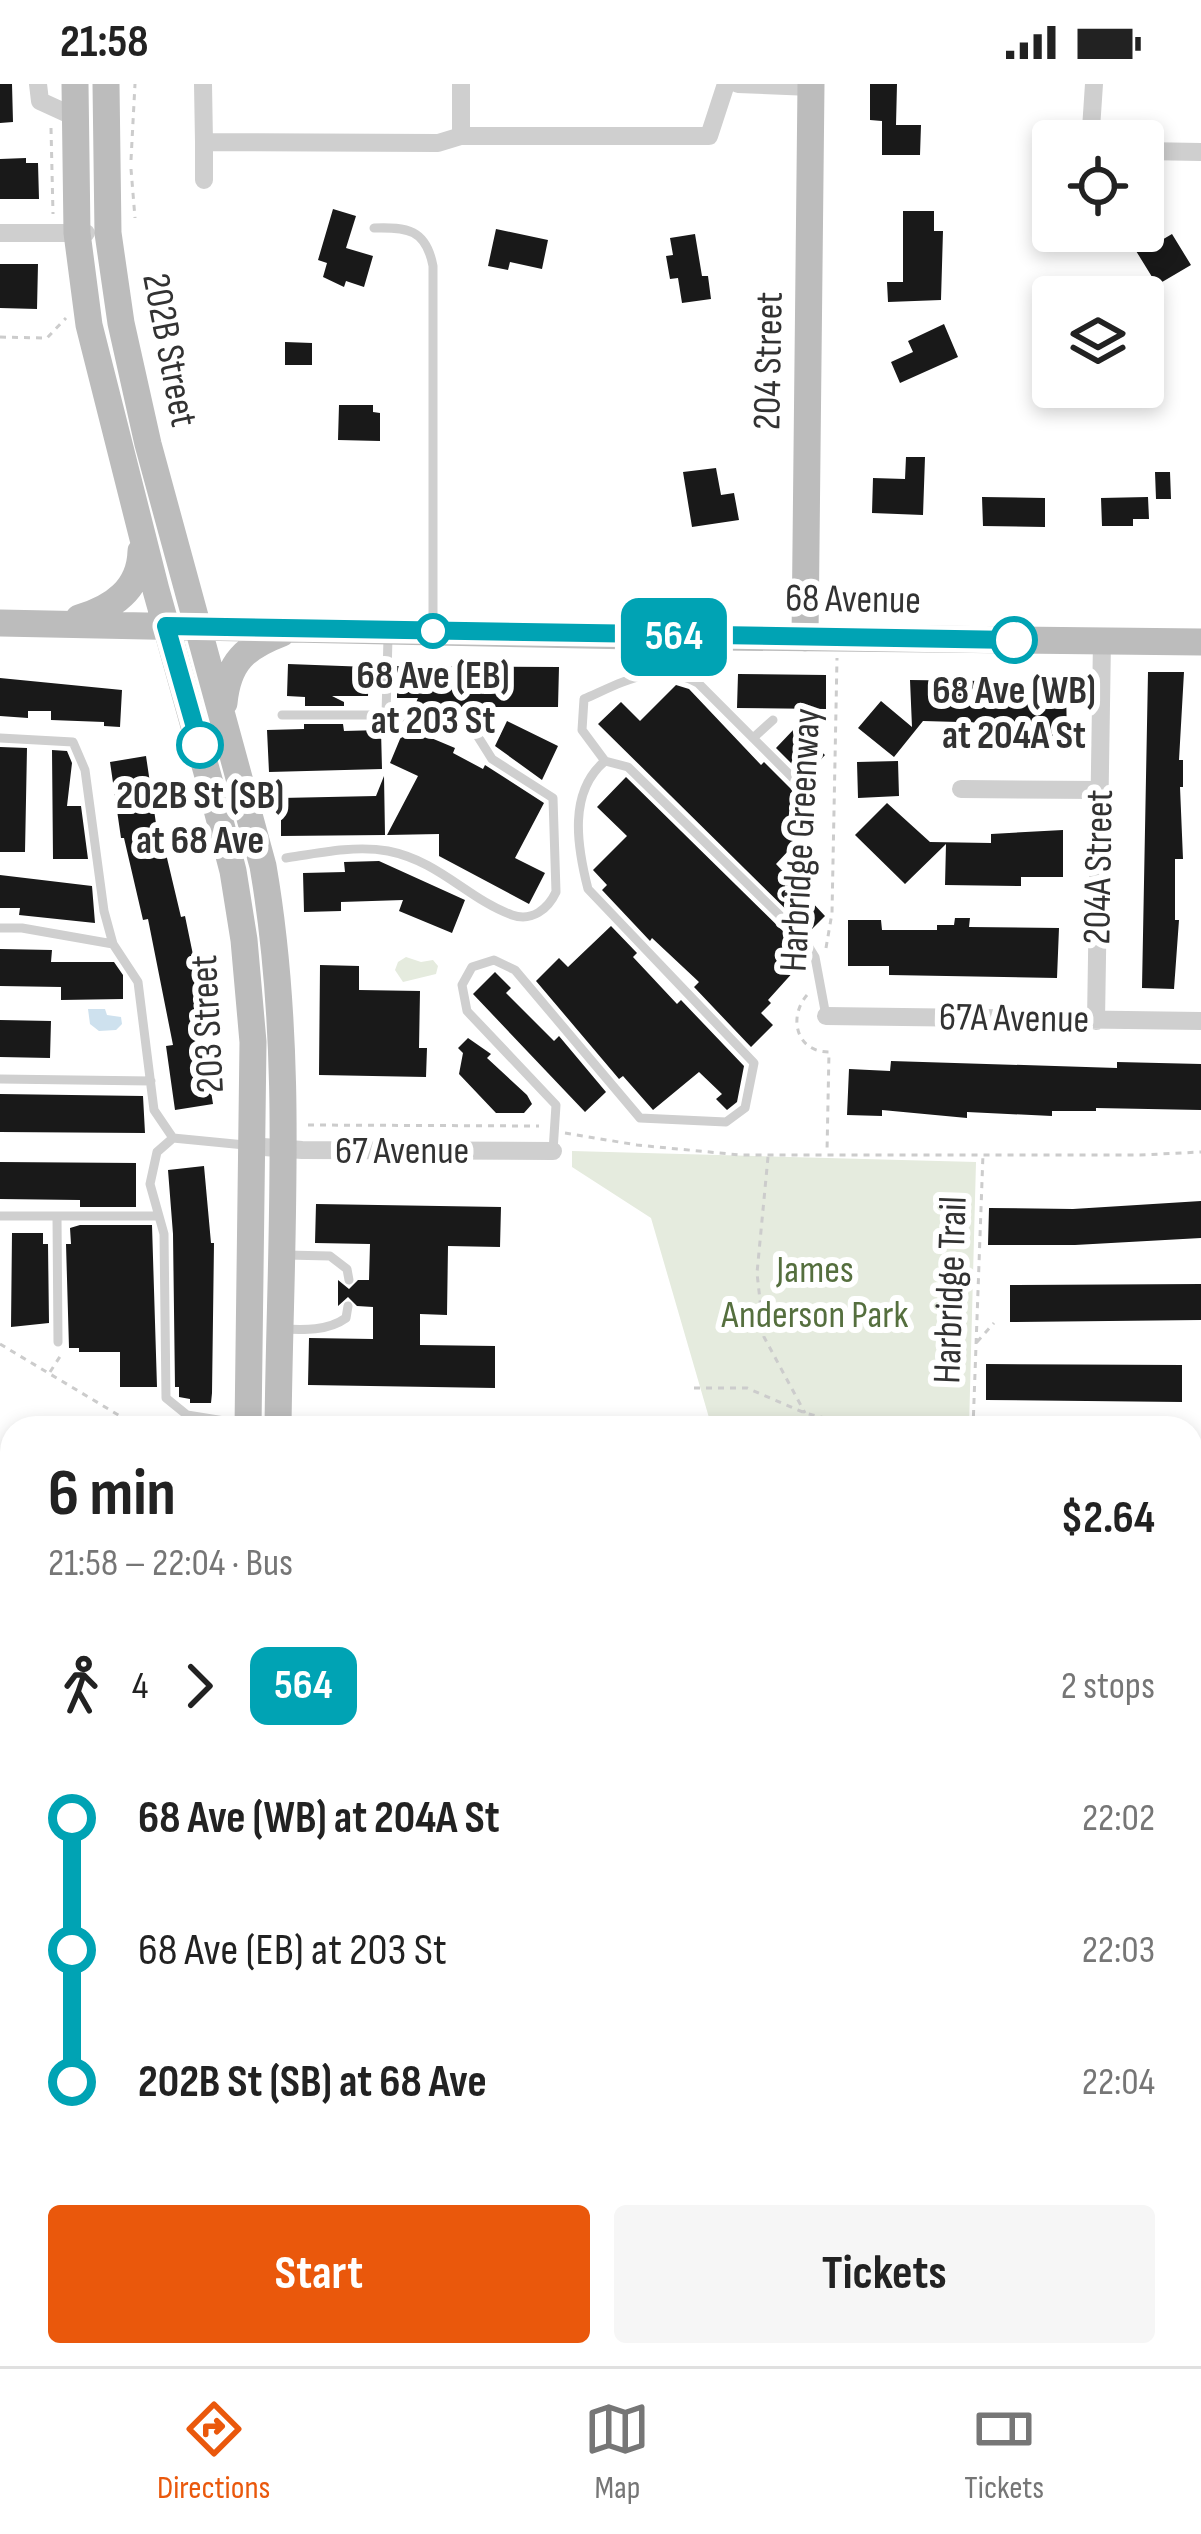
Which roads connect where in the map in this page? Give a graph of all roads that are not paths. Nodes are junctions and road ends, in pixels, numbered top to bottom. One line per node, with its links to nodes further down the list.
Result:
1 (38, 84): 10 (street, 202B Street)
2 (75, 84): 10 (main road, 202B Street)
3 (106, 84): 20 (main road, 202B Street)
4 (203, 84): 13 (street)
5 (461, 84): 12 (street)
6 (726, 84): 12 (street)
7 (738, 84): 9 (street)
8 (1094, 84): 11 (street)
9 (811, 85): 30 (main road, 204 Street)
10 (62, 112): 17 (main road, 202B Street)
11 (1092, 120)
12 (460, 136): 13 (street)
13 (204, 142): 16 (street)
14 (1164, 151): 15 (street)
15 (1201, 152)
16 (204, 181)
17 (66, 225): 19 (street); 20 (street); 21 (main road, 202B Street)
18 (374, 228): 28 (lane)
19 (0, 232)
20 (108, 232): 25 (main road, 202B Street)
21 (138, 522): 23 (main road); 24 (main road, 202B Street)
22 (0, 623): 23 (main road, 68 Avenue)
23 (45, 624): 24 (main road, 68 Avenue)
24 (166, 626): 25 (main road, 68 Avenue); 53 (main road, 203 Street)
25 (197, 626): 26 (main road, 68 Avenue); 34 (main road, 203 Street)
26 (295, 628): 27 (main road, 68 Avenue); 34 (main road)
27 (388, 629): 28 (main road, 68 Avenue); 36 (lane)
28 (433, 631): 29 (main road, 68 Avenue)
29 (634, 636): 30 (main road, 68 Avenue); 33 (lane)
30 (806, 638): 31 (main road, 68 Avenue)
31 (1102, 641): 32 (main road, 68 Avenue); 42 (street, 204A Street)
32 (1201, 642)
33 (640, 674): 39 (lane); 40 (lane)
34 (223, 713): 54 (main road, 203 Street)
35 (282, 715): 36 (lane)
36 (386, 715): 44 (lane)
37 (773, 720): 39 (lane)
38 (0, 738): 46 (lane)
39 (753, 738): 43 (lane)
40 (604, 761): 47 (lane); 55 (lane)
41 (961, 789): 42 (street)
42 (1100, 790): 48 (street, 204A Street)
43 (810, 795)
44 (286, 858)
45 (0, 928): 46 (lane)
46 (113, 944): 51 (lane)
47 (826, 1016): 48 (street, 67A Avenue)
48 (1096, 1021): 49 (street, 67A Avenue)
49 (1201, 1021)
50 (0, 1079): 51 (lane)
51 (151, 1081): 52 (lane)
52 (173, 1138): 53 (lane); 57 (lane)
53 (250, 1146): 54 (street, 67 Avenue); 65 (main road, 203 Street)
54 (281, 1150): 55 (street, 67 Avenue); 59 (main road, 203 Street)
55 (553, 1151)
56 (0, 1216): 58 (lane)
57 (156, 1216): 58 (lane); 64 (lane)
58 (57, 1217): 63 (lane)
59 (280, 1256): 60 (lane); 62 (main road, 203 Street)
60 (349, 1280)
61 (348, 1306): 62 (lane)
62 (279, 1329): 66 (main road, 203 Street)
63 (58, 1342)
64 (192, 1416)
65 (252, 1416)
66 (278, 1416)

